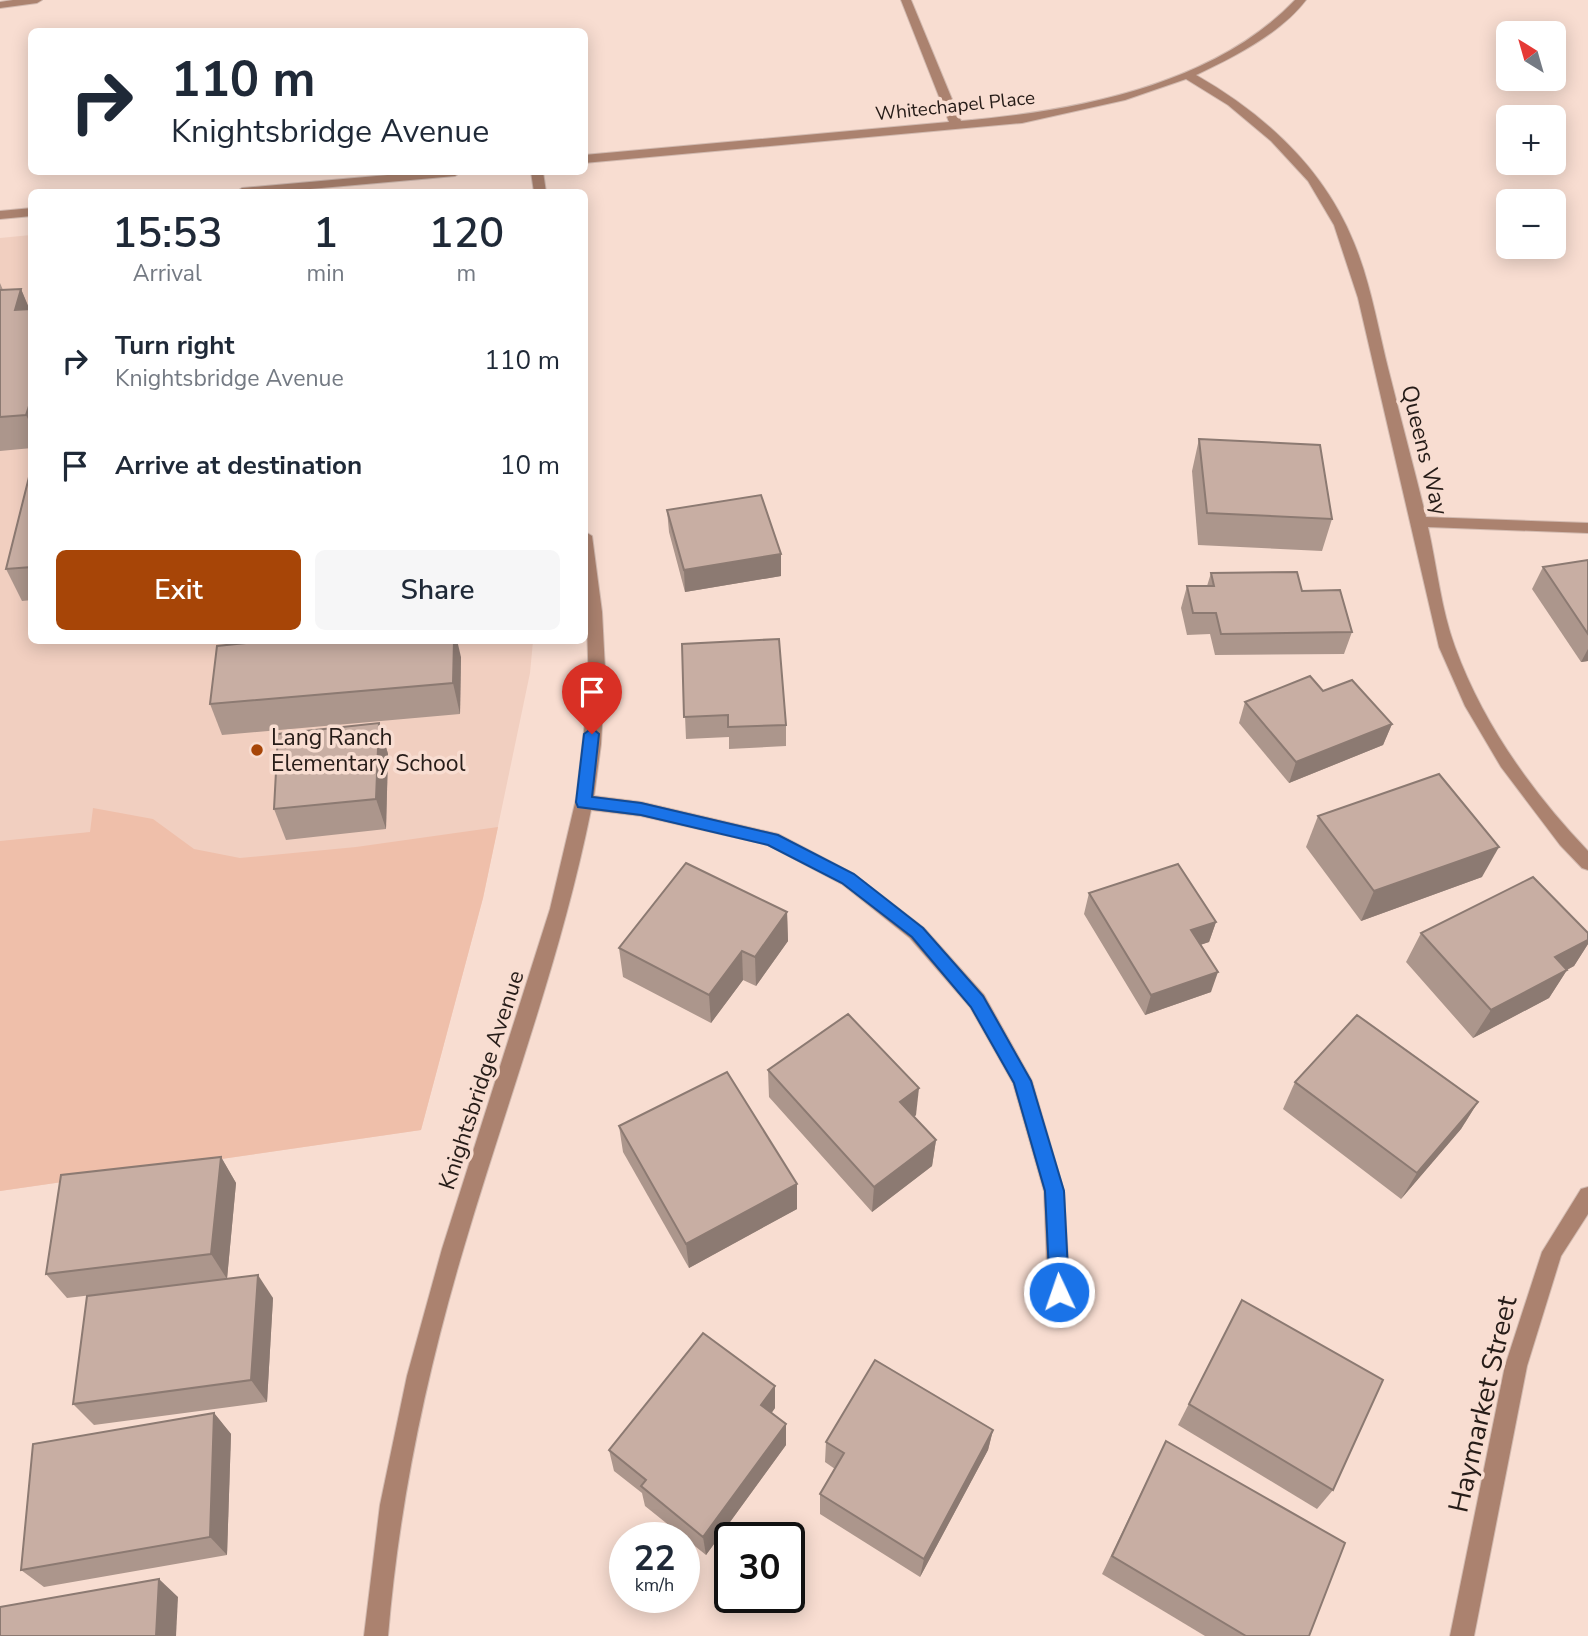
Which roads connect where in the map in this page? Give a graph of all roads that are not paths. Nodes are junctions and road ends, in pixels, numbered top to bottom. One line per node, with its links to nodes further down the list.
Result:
1 (37, 0): 4 (street)
2 (906, 0): 6 (street)
3 (1301, 0): 5 (street, Whitechapel Place)
4 (0, 5)
5 (1187, 75): 6 (street, Whitechapel Place); 12 (street, Queens Way)
6 (957, 126): 7 (street, Whitechapel Place)
7 (588, 159)
8 (423, 175): 9 (street)
9 (274, 189)
10 (28, 212): 11 (street)
11 (0, 215)
12 (1420, 522): 13 (street); 16 (street, Queens Way)
13 (1588, 528)
14 (588, 564): 15 (street, Knightsbridge Avenue)
15 (584, 802): 18 (street); 19 (street, Knightsbridge Avenue)
16 (1588, 863)
17 (1588, 1196): 20 (street, Haymarket Street)
18 (1059, 1292)
19 (376, 1636)
20 (1462, 1636)

